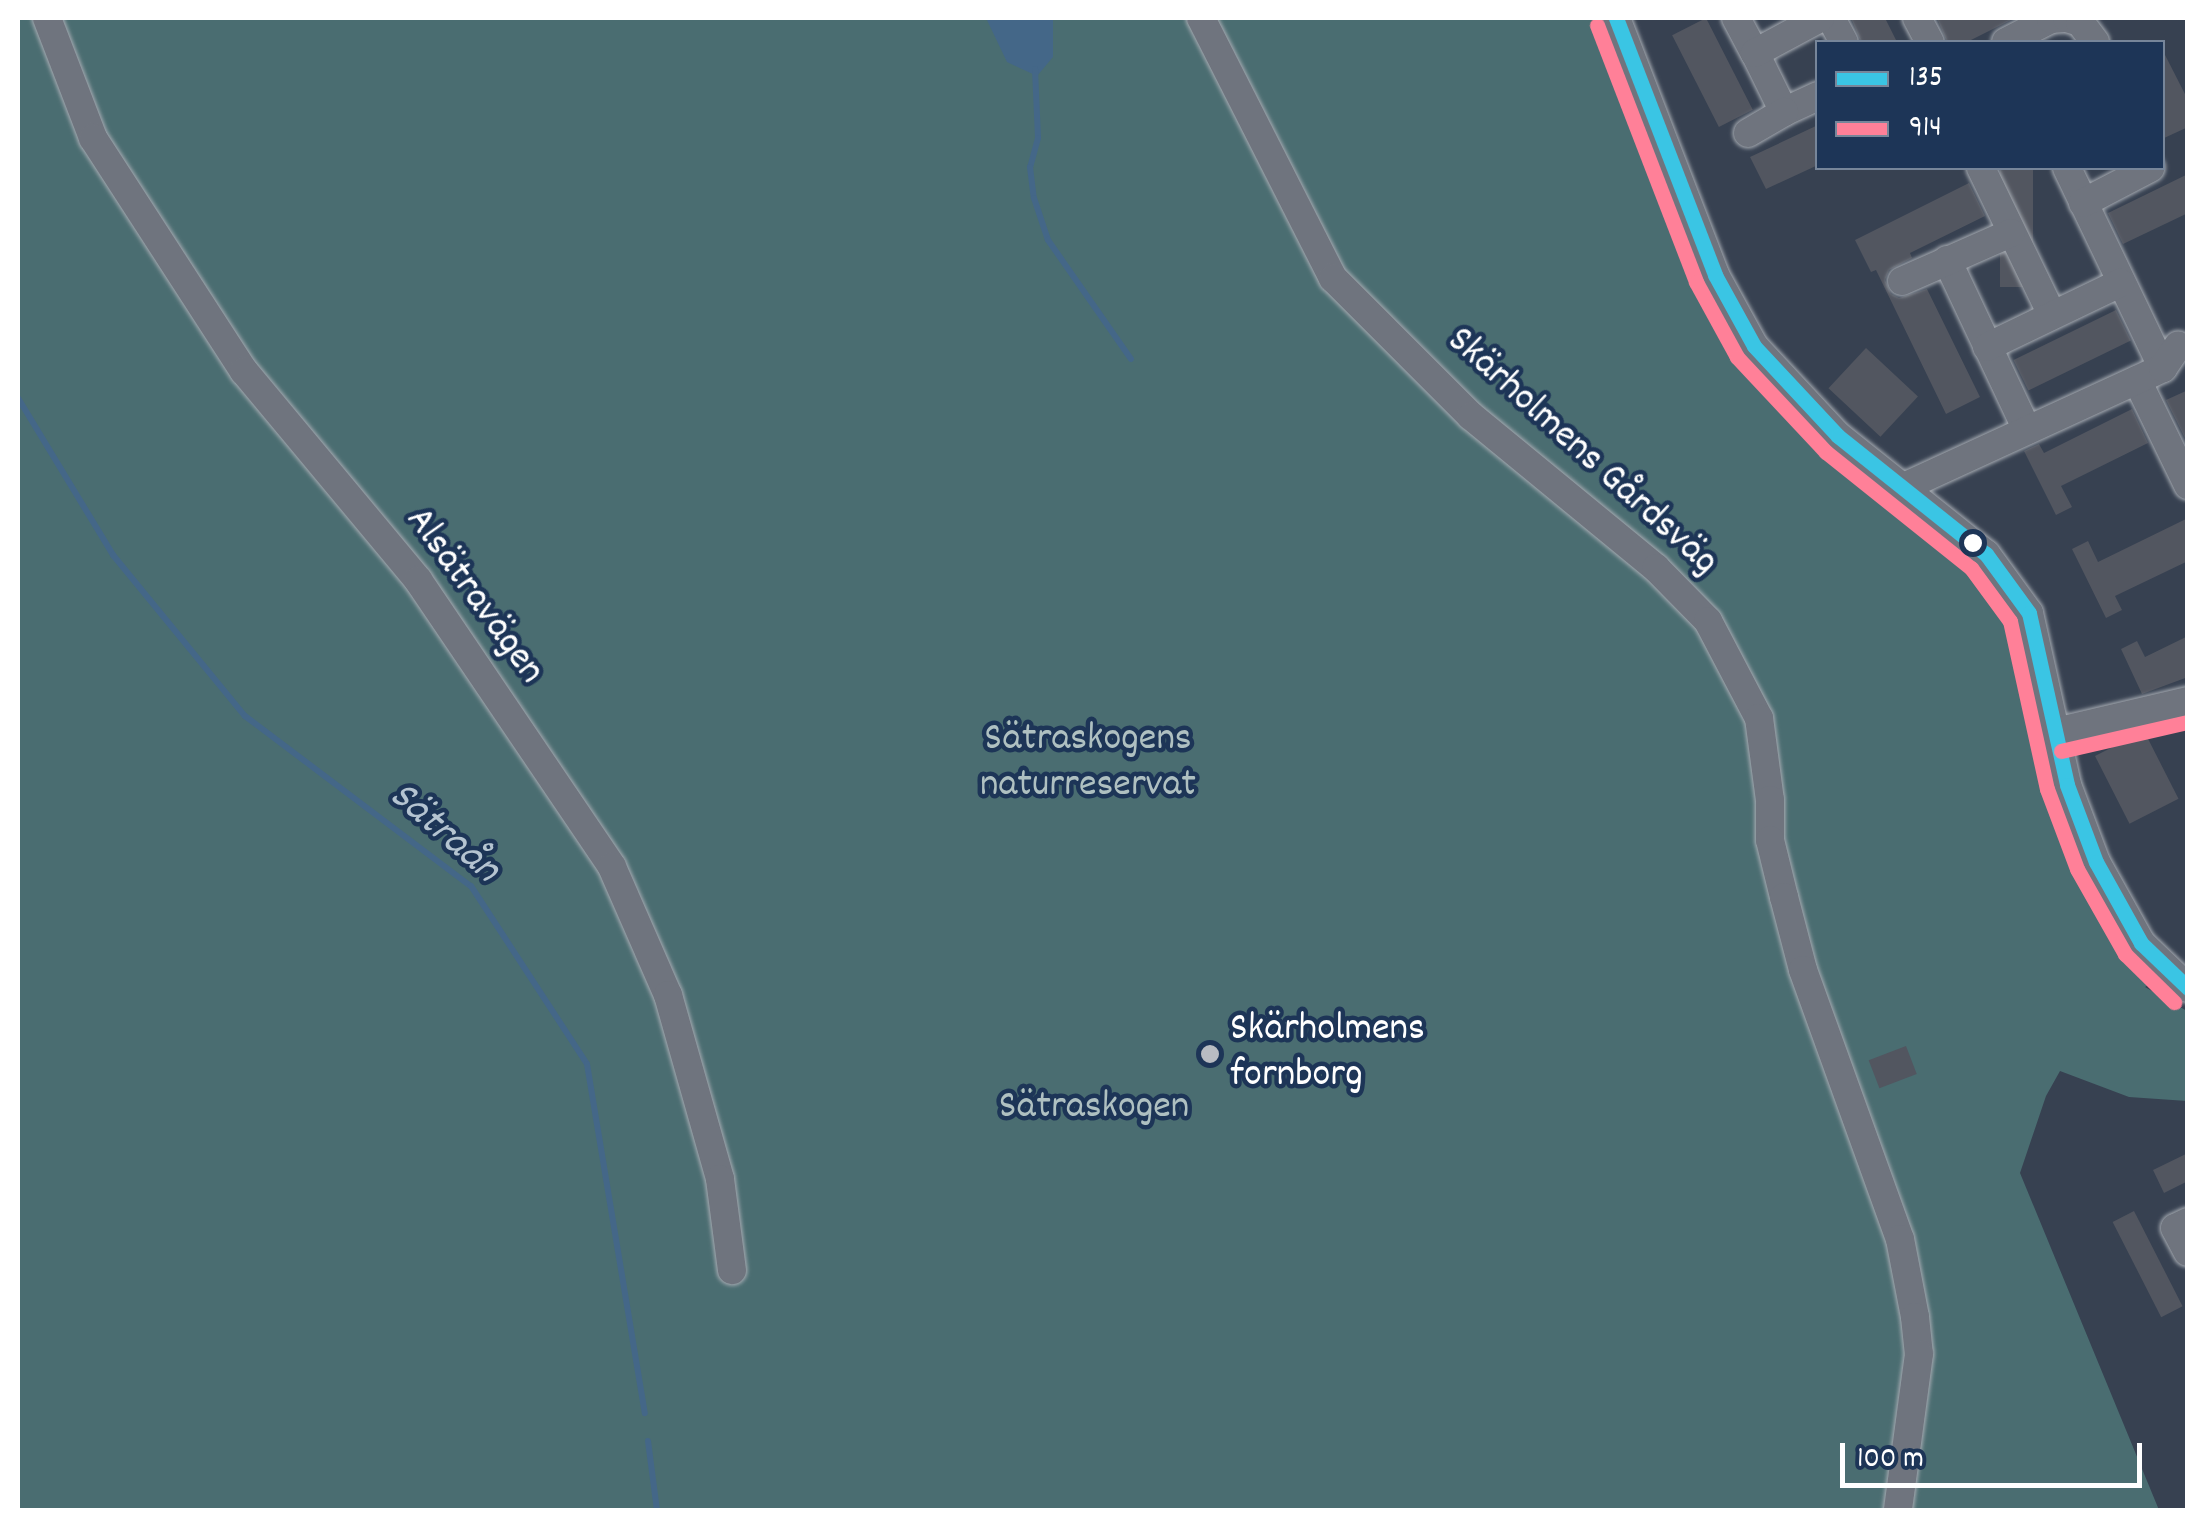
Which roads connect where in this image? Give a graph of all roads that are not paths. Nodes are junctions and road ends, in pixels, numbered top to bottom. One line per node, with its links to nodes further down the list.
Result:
1 (47, 18): 32 (street, Alsätravägen)
2 (1201, 18): 33 (street, Skärholmens Gårdsväg)
3 (1618, 18): 26 (street)
4 (1736, 18): 9 (street)
5 (1820, 18): 9 (street)
6 (2043, 20): 7 (street); 8 (street)
7 (2009, 40)
8 (2094, 40)
9 (1756, 52): 11 (street)
10 (1815, 97): 11 (street)
11 (1784, 112): 12 (street)
12 (1748, 133)
13 (1981, 170): 17 (street)
14 (2068, 170): 16 (street)
15 (2146, 170): 16 (street)
16 (2084, 203): 20 (street)
17 (2011, 233): 18 (street); 21 (street)
18 (1948, 260): 19 (street); 22 (street)
19 (1902, 281)
20 (2120, 283): 21 (street); 23 (street)
21 (2052, 315): 22 (street)
22 (1987, 347): 24 (street)
23 (2137, 380): 24 (street); 25 (street)
24 (2028, 430): 26 (street)
25 (2188, 485)
26 (1904, 487): 28 (street)
27 (2188, 701): 28 (street)
28 (2056, 732): 29 (street)
29 (2188, 988)
30 (2188, 1222): 31 (street)
31 (2188, 1252)
32 (732, 1270)
33 (1898, 1510)

